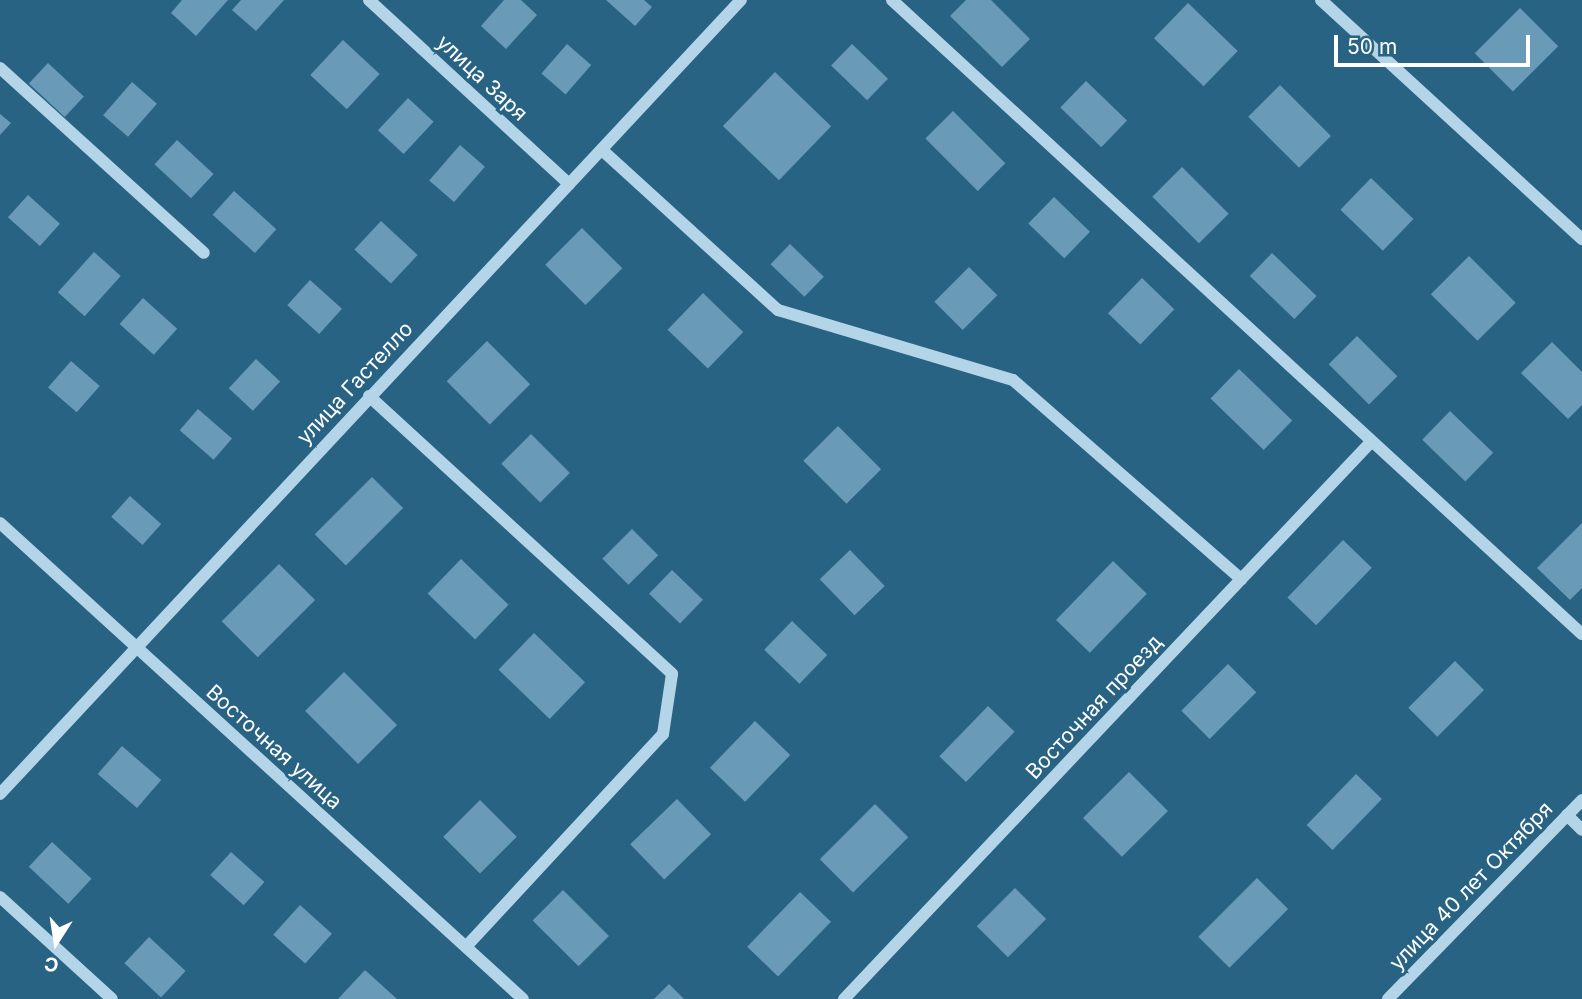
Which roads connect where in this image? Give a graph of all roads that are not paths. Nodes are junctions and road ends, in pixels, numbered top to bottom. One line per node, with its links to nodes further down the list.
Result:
1 (369, 0): 7 (street, улица Заря)
2 (741, 0): 6 (street, улица Гастелло)
3 (892, 0): 11 (street)
4 (1321, 0): 8 (street)
5 (0, 68): 9 (street)
6 (602, 150): 7 (street, улица Гастелло); 13 (street)
7 (569, 184): 10 (street, улица Гастелло)
8 (1582, 239)
9 (204, 253)
10 (369, 396): 15 (street, улица Гастелло); 21 (street)
11 (1371, 442): 13 (street, Восточная проезд); 14 (street)
12 (0, 523): 15 (street, Восточная улица)
13 (1241, 579): 24 (street, Восточная проезд)
14 (1582, 634)
15 (137, 648): 16 (street, улица Гастелло); 21 (street, Восточная улица)
16 (0, 794)
17 (1582, 800): 18 (street, улица 40 лет Октября)
18 (1567, 815): 19 (street); 25 (street, улица 40 лет Октября)
19 (1582, 830)
20 (0, 897): 22 (street)
21 (466, 947): 23 (street, Восточная улица)
22 (112, 999)
23 (523, 999)
24 (844, 999)
25 (1388, 999)

